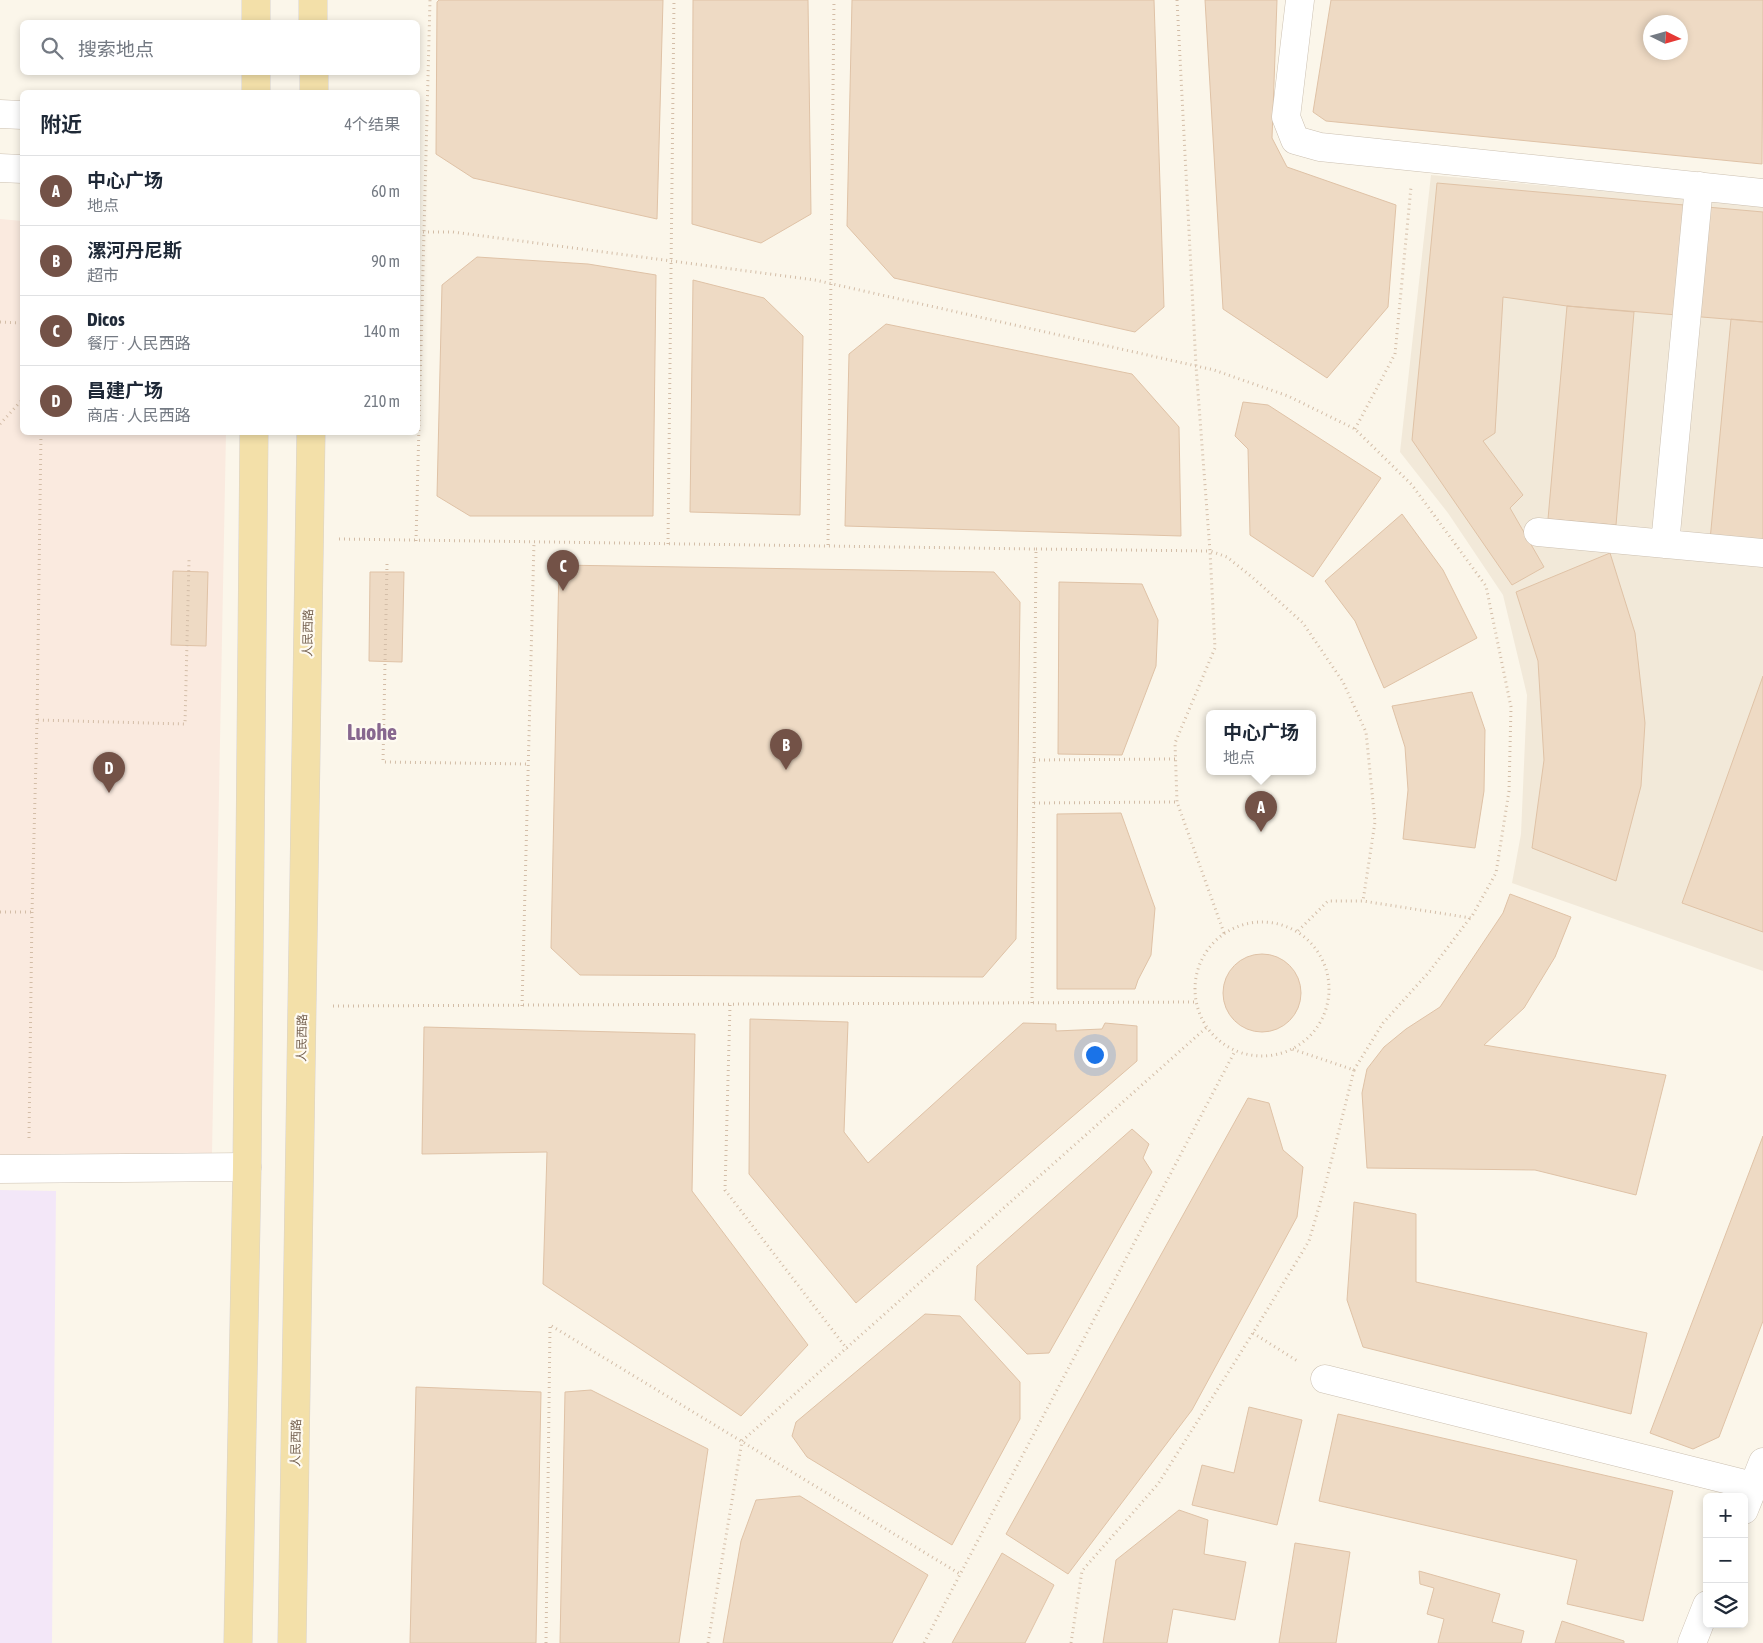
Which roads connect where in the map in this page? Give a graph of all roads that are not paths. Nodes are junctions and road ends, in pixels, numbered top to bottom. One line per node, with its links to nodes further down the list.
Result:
1 (256, 0): 4 (main road)
2 (313, 0): 5 (main road)
3 (1300, 0): 14 (street)
4 (256, 20)
5 (313, 20)
6 (256, 75): 8 (main road)
7 (314, 75): 9 (main road)
8 (256, 90)
9 (314, 90)
10 (0, 114): 11 (street)
11 (20, 115)
12 (0, 168): 13 (street)
13 (20, 169)
14 (1699, 186): 15 (street); 19 (street)
15 (1763, 193)
16 (254, 435): 21 (main road)
17 (312, 435): 27 (main road, 人民西路)
18 (1538, 532): 19 (street)
19 (1665, 544): 20 (street)
20 (1763, 553)
21 (247, 1167): 22 (street); 26 (main road)
22 (0, 1169)
23 (1325, 1379): 24 (street)
24 (1754, 1486)
25 (1703, 1615): 28 (street)
26 (238, 1643)
27 (292, 1643)
28 (1692, 1643)

